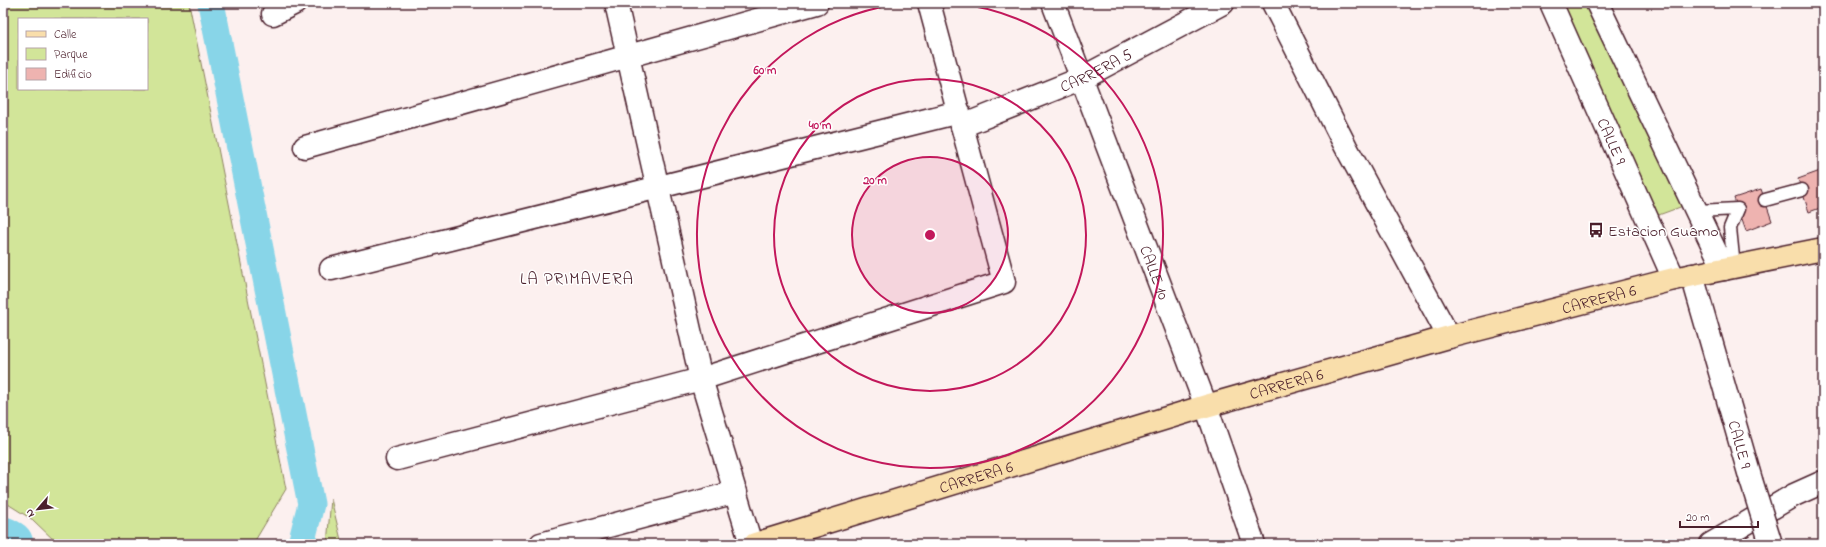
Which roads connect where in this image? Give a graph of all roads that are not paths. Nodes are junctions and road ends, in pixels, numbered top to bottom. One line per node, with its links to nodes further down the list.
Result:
1 (295, 3): 10 (street)
2 (616, 3): 11 (street)
3 (817, 3): 11 (street)
4 (929, 3): 13 (street)
5 (1052, 3): 12 (street, CALLE 10)
6 (1223, 3): 12 (street, CARRERA 5)
7 (1273, 3): 23 (street)
8 (1551, 3): 22 (street, CALLE 9)
9 (1598, 3): 18 (street)
10 (272, 14)
11 (628, 56): 14 (street); 15 (street)
12 (1080, 78): 13 (street, CARRERA 5); 25 (street, CALLE 10)
13 (960, 119): 15 (street, CARRERA 5); 24 (street)
14 (305, 147)
15 (658, 188): 21 (street, CARRERA 5); 24 (street)
16 (1802, 190): 17 (lane)
17 (1765, 200)
18 (1697, 211): 20 (street); 20 (lane)
19 (1823, 249): 20 (main road, CARRERA 6)
20 (1729, 268): 22 (main road, CARRERA 6)
21 (331, 269)
22 (1683, 277): 23 (main road, CARRERA 6); 34 (street, CALLE 9, bridge)
23 (1450, 336): 25 (main road, CARRERA 6)
24 (701, 379): 26 (street); 28 (street)
25 (1206, 406): 31 (main road, CARRERA 6); 32 (street, CALLE 10)
26 (397, 459)
27 (1823, 482): 33 (street)
28 (736, 492): 29 (street); 30 (street)
29 (541, 544)
30 (751, 544)
31 (755, 544)
32 (1254, 544)
33 (1711, 544)
34 (1771, 544)

